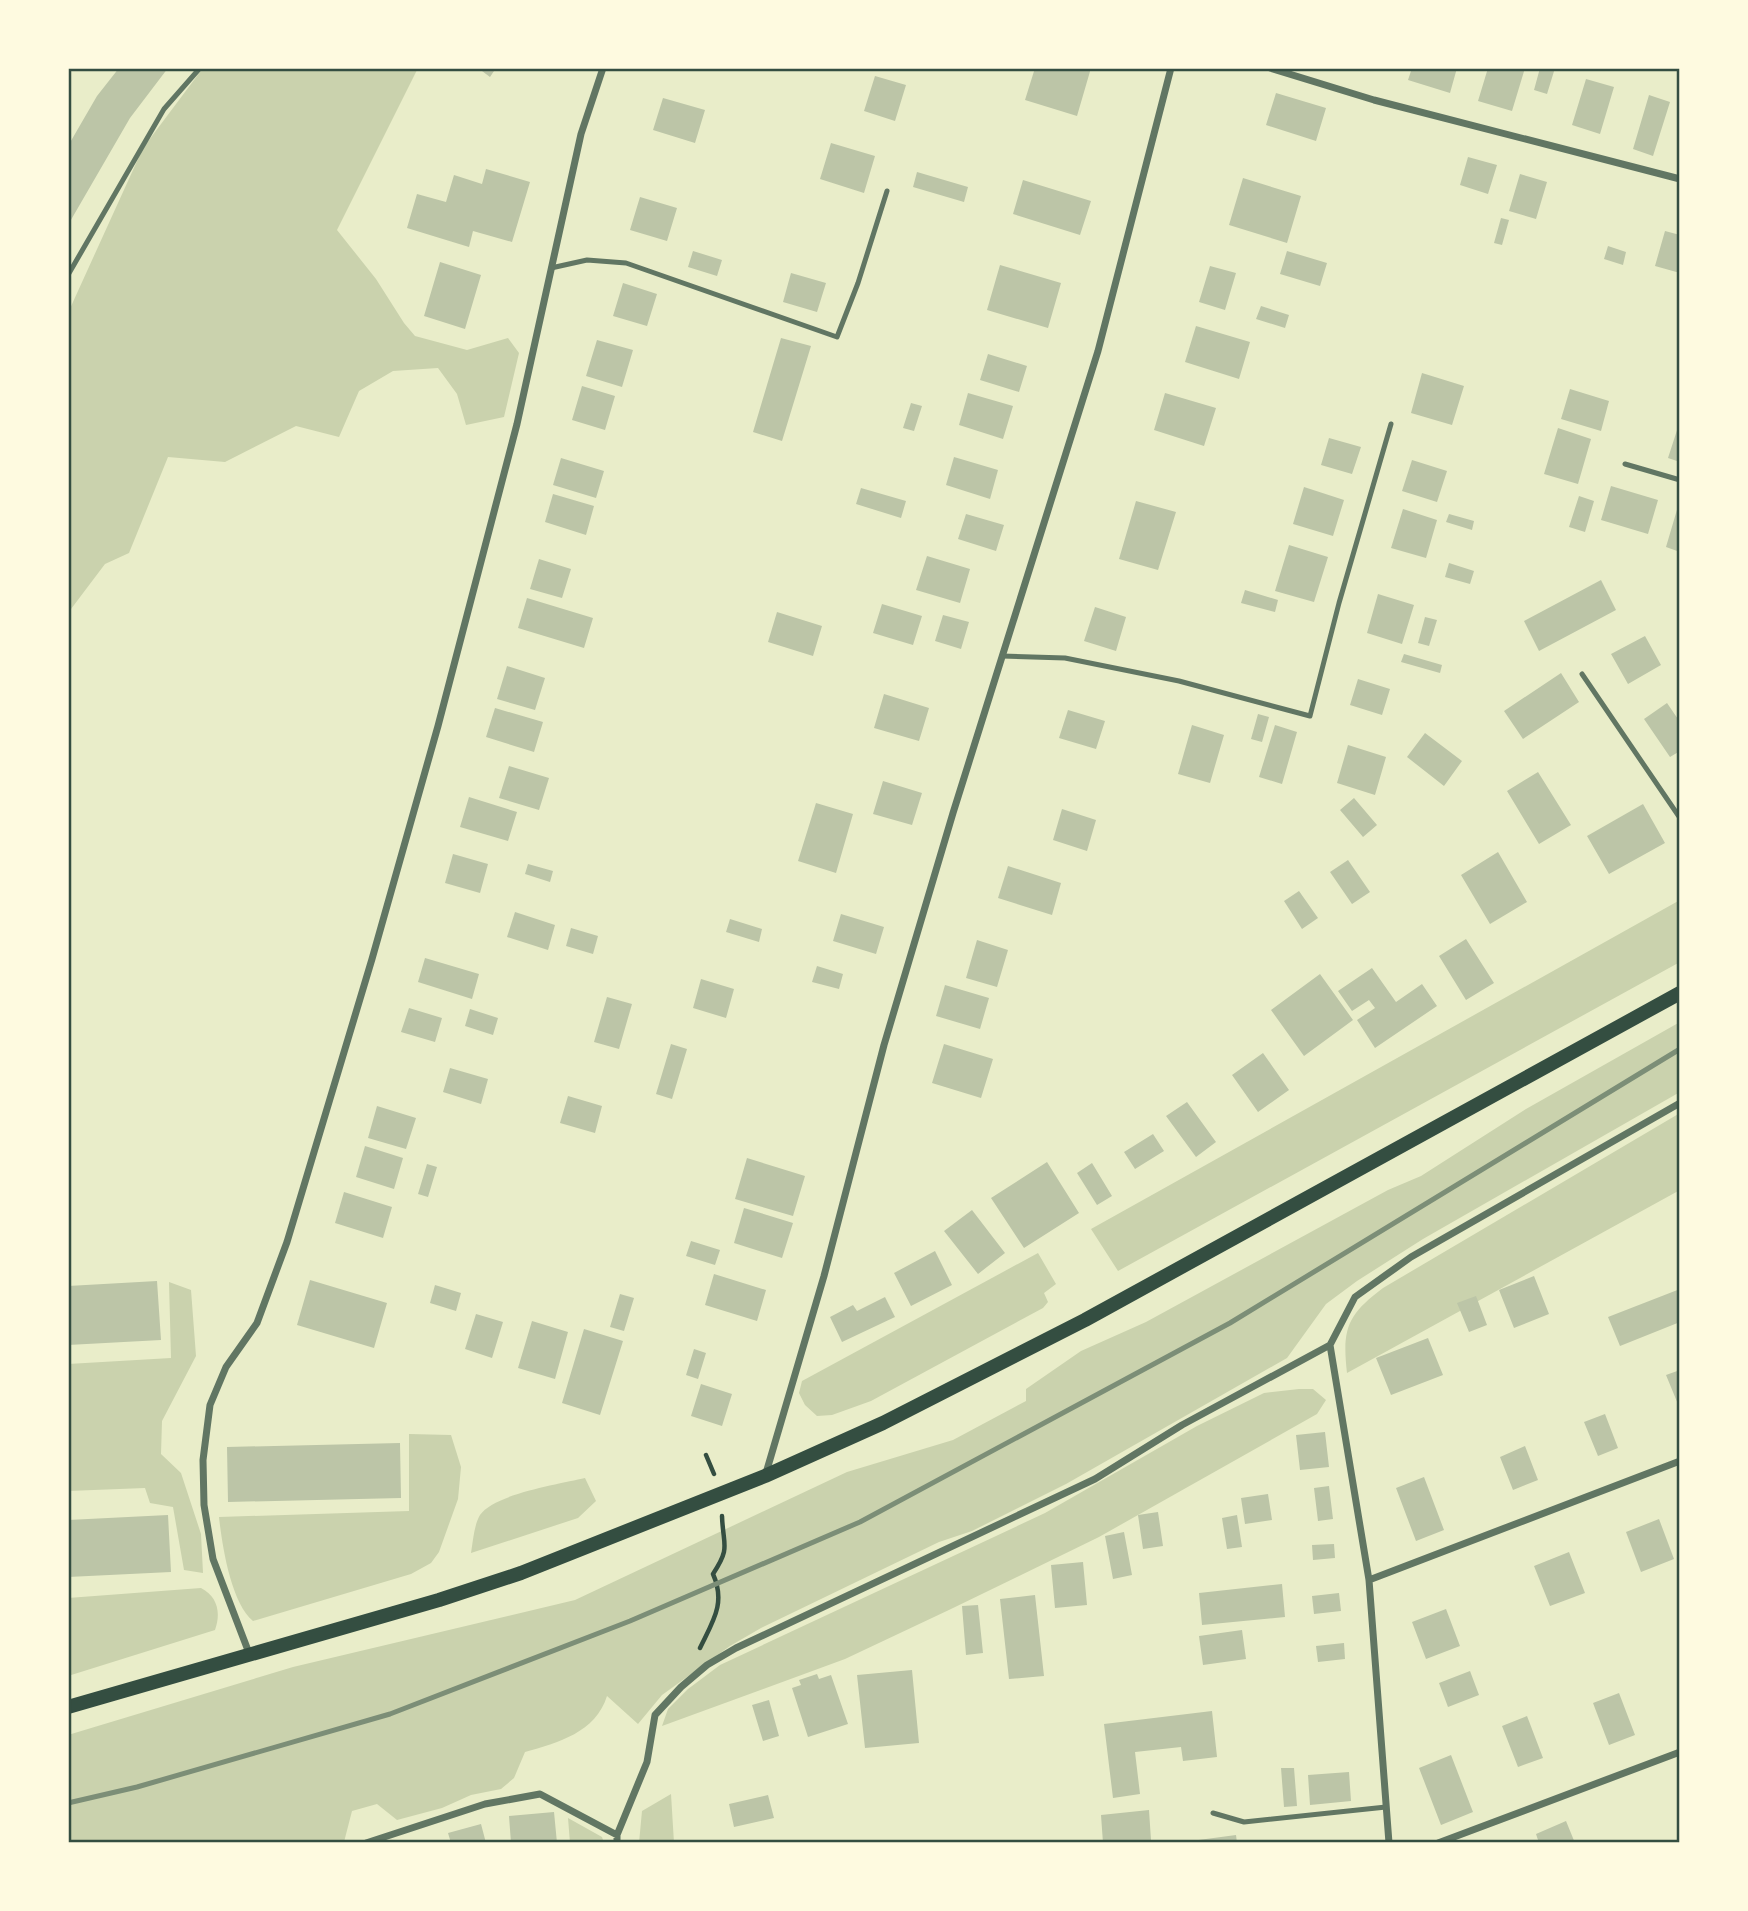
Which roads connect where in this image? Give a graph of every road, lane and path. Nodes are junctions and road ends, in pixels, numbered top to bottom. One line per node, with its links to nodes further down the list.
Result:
1 (200, 68): 8 (lane)
2 (603, 68): 7 (street)
3 (1171, 68): 12 (street)
4 (1270, 68): 5 (street)
5 (1680, 179)
6 (887, 191): 7 (lane)
7 (551, 268): 24 (street)
8 (68, 275)
9 (1391, 425): 12 (lane)
10 (1625, 464): 11 (lane)
11 (1680, 480)
12 (1002, 656): 20 (street)
13 (1582, 674): 14 (lane)
14 (1680, 818)
15 (1680, 993): 20 (main road)
16 (1680, 1103): 17 (street)
17 (1330, 1345): 22 (street); 29 (street)
18 (706, 1455): 21 (path)
19 (1680, 1461): 22 (street)
20 (765, 1476): 21 (main road)
21 (721, 1493): 23 (path); 24 (main road)
22 (1369, 1580): 27 (street)
23 (698, 1650)
24 (249, 1653): 25 (main road)
25 (68, 1707)
26 (1680, 1752): 32 (street)
27 (1386, 1807): 28 (lane); 31 (street)
28 (1213, 1813)
29 (617, 1839): 30 (street)
30 (366, 1843)
31 (1389, 1843)
32 (1438, 1843)

